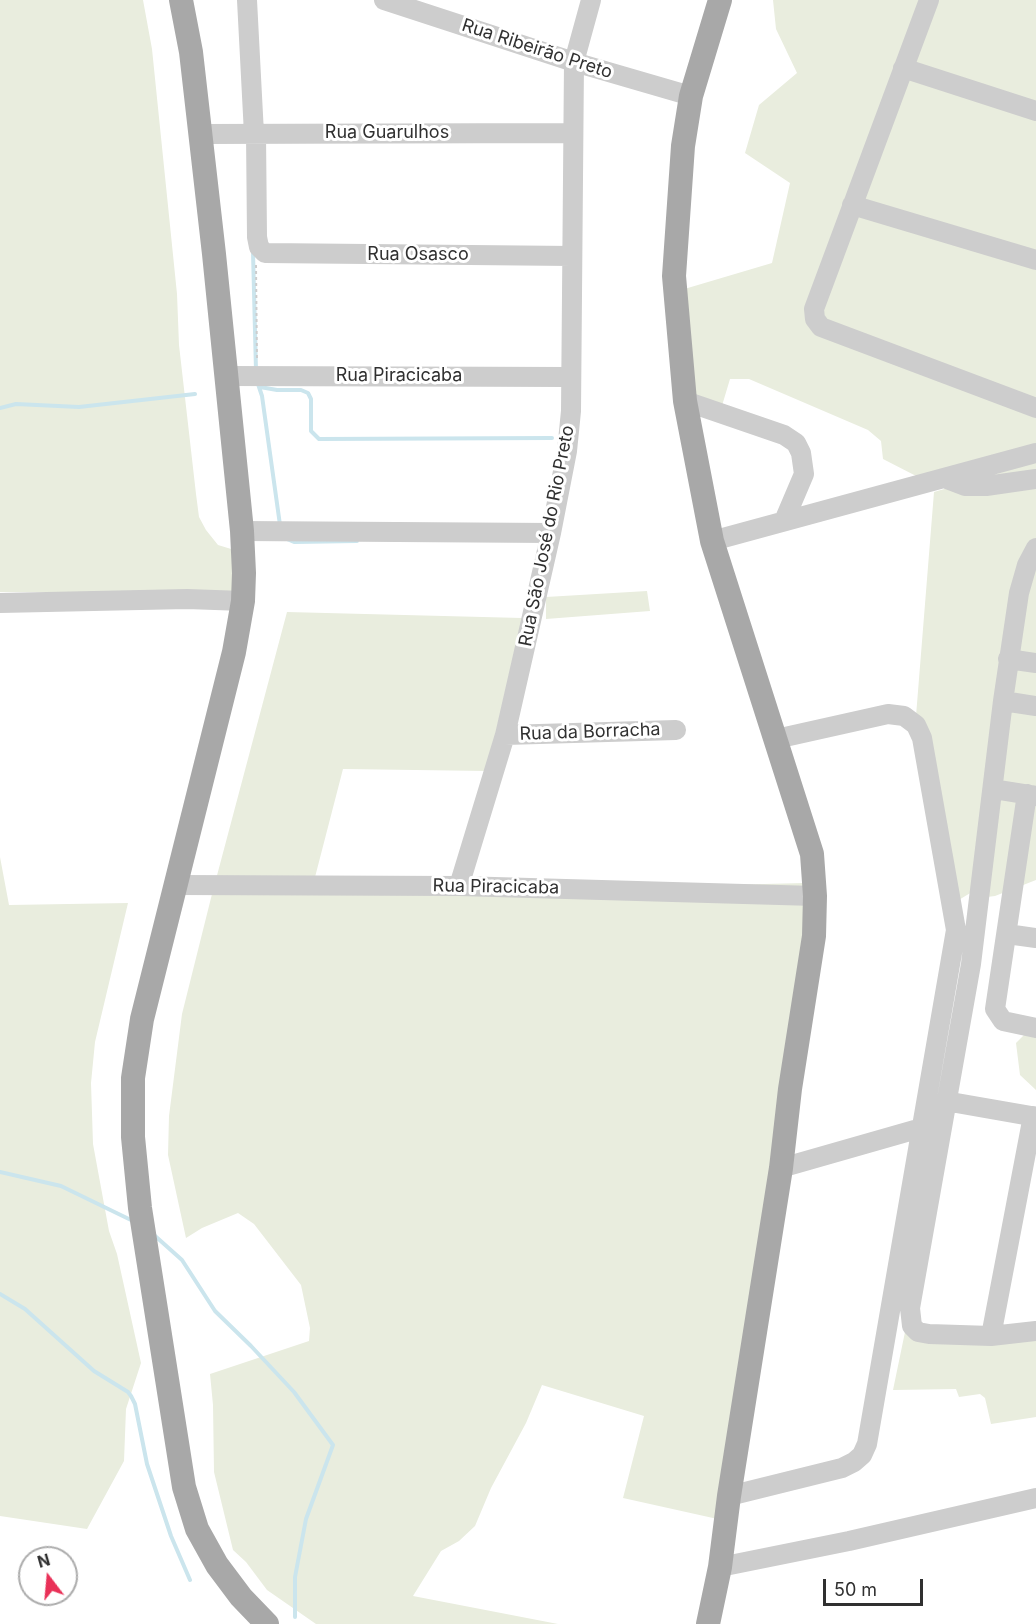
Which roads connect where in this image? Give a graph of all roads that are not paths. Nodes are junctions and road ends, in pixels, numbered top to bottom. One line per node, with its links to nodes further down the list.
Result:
1 (181, 0): 12 (main road)
2 (247, 0): 13 (street)
3 (384, 0): 7 (street, Rua Ribeirão Preto)
4 (591, 0): 7 (street, Rua São José do Rio Preto)
5 (720, 0): 9 (main road)
6 (929, 0): 8 (street)
7 (574, 62): 9 (street, Rua Ribeirão Preto); 11 (street, Rua São José do Rio Preto)
8 (903, 68): 10 (street); 14 (street)
9 (691, 96): 19 (main road)
10 (1036, 111)
11 (573, 133): 13 (street, Rua Guarulhos); 15 (street, Rua São José do Rio Preto)
12 (201, 134): 13 (street, Rua Guarulhos); 17 (main road)
13 (255, 134): 15 (street, Rua Osasco)
14 (852, 205): 16 (street); 20 (street)
15 (572, 256): 18 (street, Rua São José do Rio Preto)
16 (1036, 260)
17 (226, 376): 18 (street, Rua Piracicaba); 25 (main road)
18 (571, 377): 26 (street, Rua São José do Rio Preto)
19 (685, 400): 24 (street); 27 (main road)
20 (1036, 408)
21 (1036, 453): 22 (street)
22 (944, 478): 23 (street); 24 (street)
23 (1036, 479)
24 (784, 521): 27 (street)
25 (242, 531): 26 (street); 30 (main road)
26 (551, 533): 37 (street, Rua São José do Rio Preto)
27 (712, 541): 38 (main road)
28 (1036, 548): 29 (street)
29 (1028, 594): 32 (street)
30 (243, 601): 31 (street); 41 (main road)
31 (0, 603)
32 (1008, 659): 33 (street); 34 (street)
33 (1036, 663)
34 (1003, 701): 35 (street); 39 (street)
35 (1036, 706)
36 (676, 730): 37 (street, Rua da Borracha)
37 (505, 735): 42 (street, Rua São José do Rio Preto)
38 (776, 739): 43 (main road); 44 (street)
39 (993, 789): 40 (street); 47 (street)
40 (1031, 795): 45 (street)
41 (176, 885): 42 (street, Rua Piracicaba); 58 (main road)
42 (459, 886): 43 (street, Rua Piracicaba)
43 (815, 896): 52 (main road)
44 (956, 930): 47 (street); 51 (street)
45 (1007, 934): 46 (street); 48 (street)
46 (1036, 938)
47 (971, 964): 49 (street)
48 (1036, 1028)
49 (945, 1101): 50 (street); 54 (street)
50 (1035, 1117): 54 (street)
51 (921, 1128): 52 (street); 55 (street)
52 (781, 1168): 55 (main road)
53 (1036, 1331): 54 (street)
54 (991, 1336)
55 (729, 1496): 57 (main road)
56 (1036, 1498): 57 (street)
57 (720, 1567): 59 (main road)
58 (267, 1624)
59 (708, 1624)

